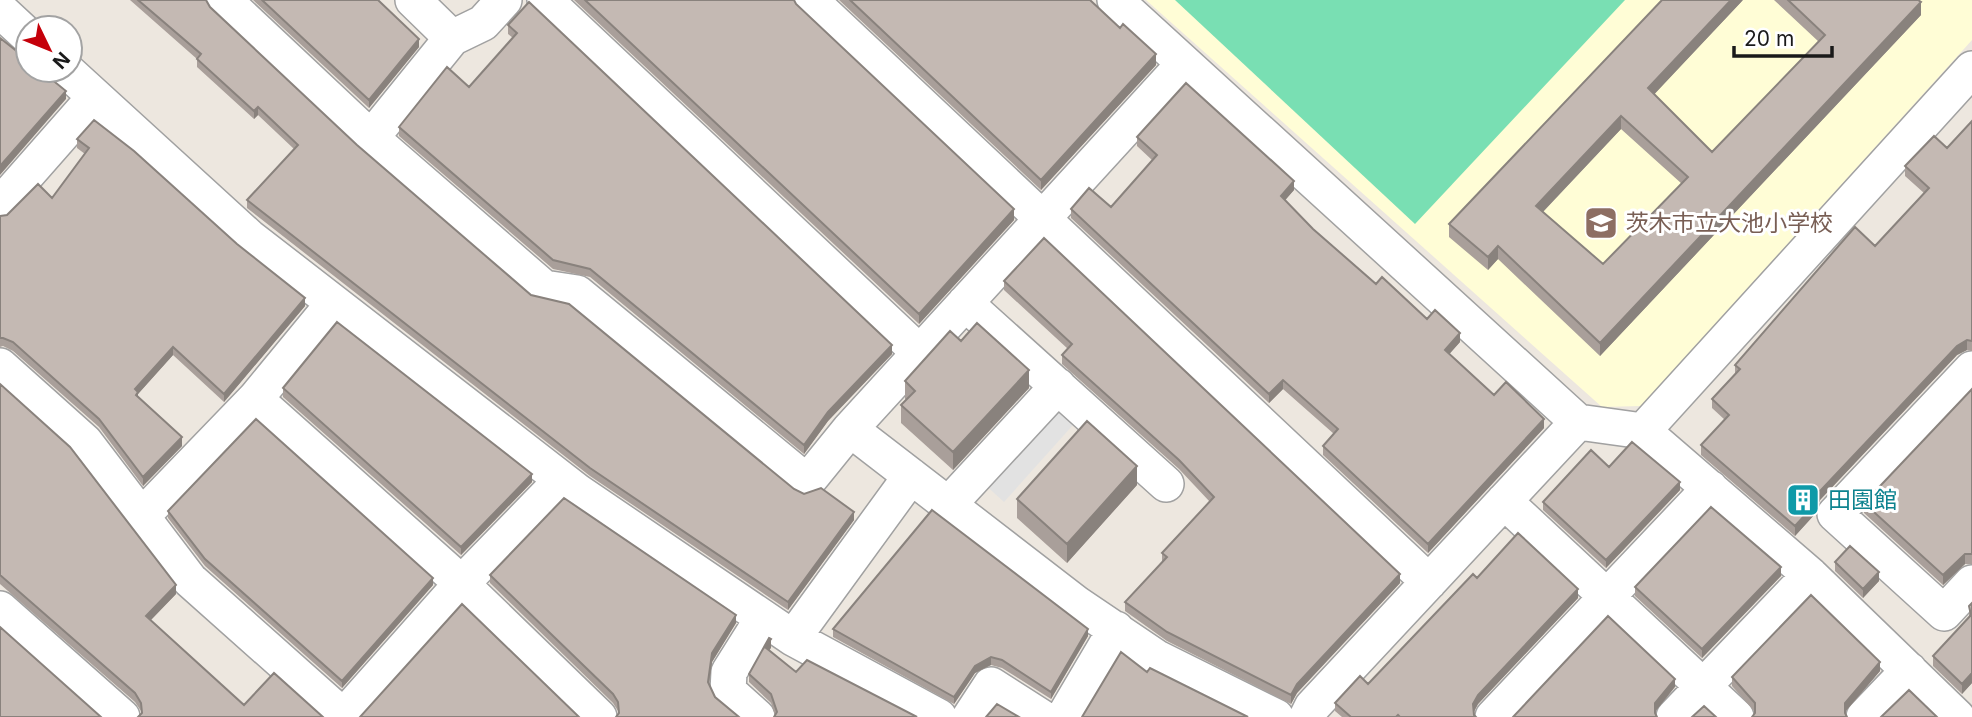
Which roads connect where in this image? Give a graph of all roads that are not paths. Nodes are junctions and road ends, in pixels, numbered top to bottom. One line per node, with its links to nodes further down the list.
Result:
1 (224, 0): 15 (street)
2 (413, 0): 10 (street)
3 (443, 0): 10 (street)
4 (504, 0): 10 (street)
5 (545, 0): 20 (street)
6 (810, 0): 17 (street)
7 (1115, 0): 11 (street)
8 (0, 10): 9 (street)
9 (14, 23)
10 (452, 38): 15 (street)
11 (1184, 64): 17 (street); 25 (street)
12 (1972, 69): 27 (street)
13 (81, 84): 14 (street)
14 (95, 97): 16 (street); 18 (street)
15 (371, 138): 26 (street)
16 (0, 205)
17 (1042, 219): 19 (street); 36 (street)
18 (334, 303): 24 (street); 29 (street)
19 (965, 303): 20 (street); 23 (street)
20 (920, 353): 26 (street)
21 (0, 366): 34 (street)
22 (1972, 369): 38 (street)
23 (1058, 386): 30 (street); 33 (street)
24 (255, 399): 34 (street); 37 (street)
25 (1578, 422): 27 (street); 32 (street)
26 (850, 429): 28 (street)
27 (1643, 431): 31 (street)
28 (911, 477): 33 (street); 43 (street)
29 (562, 480): 37 (street); 41 (street)
30 (1166, 484)
31 (1710, 488): 35 (street); 39 (street)
32 (1504, 501): 36 (street); 39 (street)
33 (948, 505): 42 (street)
34 (142, 516): 47 (street)
35 (1810, 575): 44 (street); 45 (street)
36 (1429, 582): 55 (street)
37 (461, 583): 47 (street); 48 (street)
38 (1972, 583)
39 (1606, 596): 45 (street); 56 (street)
40 (0, 609): 46 (street)
41 (763, 618): 43 (street); 49 (street)
42 (1116, 629): 53 (street); 54 (street)
43 (793, 638): 50 (street)
44 (1909, 670): 59 (street); 60 (street)
45 (1704, 688): 57 (street); 58 (street)
46 (106, 712)
47 (343, 717)
48 (599, 717)
49 (757, 717)
50 (939, 717)
51 (970, 717): 52 (street)
52 (1041, 717)
53 (1063, 717)
54 (1276, 717)
55 (1307, 717)
56 (1493, 717)
57 (1674, 717)
58 (1736, 717)
59 (1864, 717)
60 (1957, 717)

